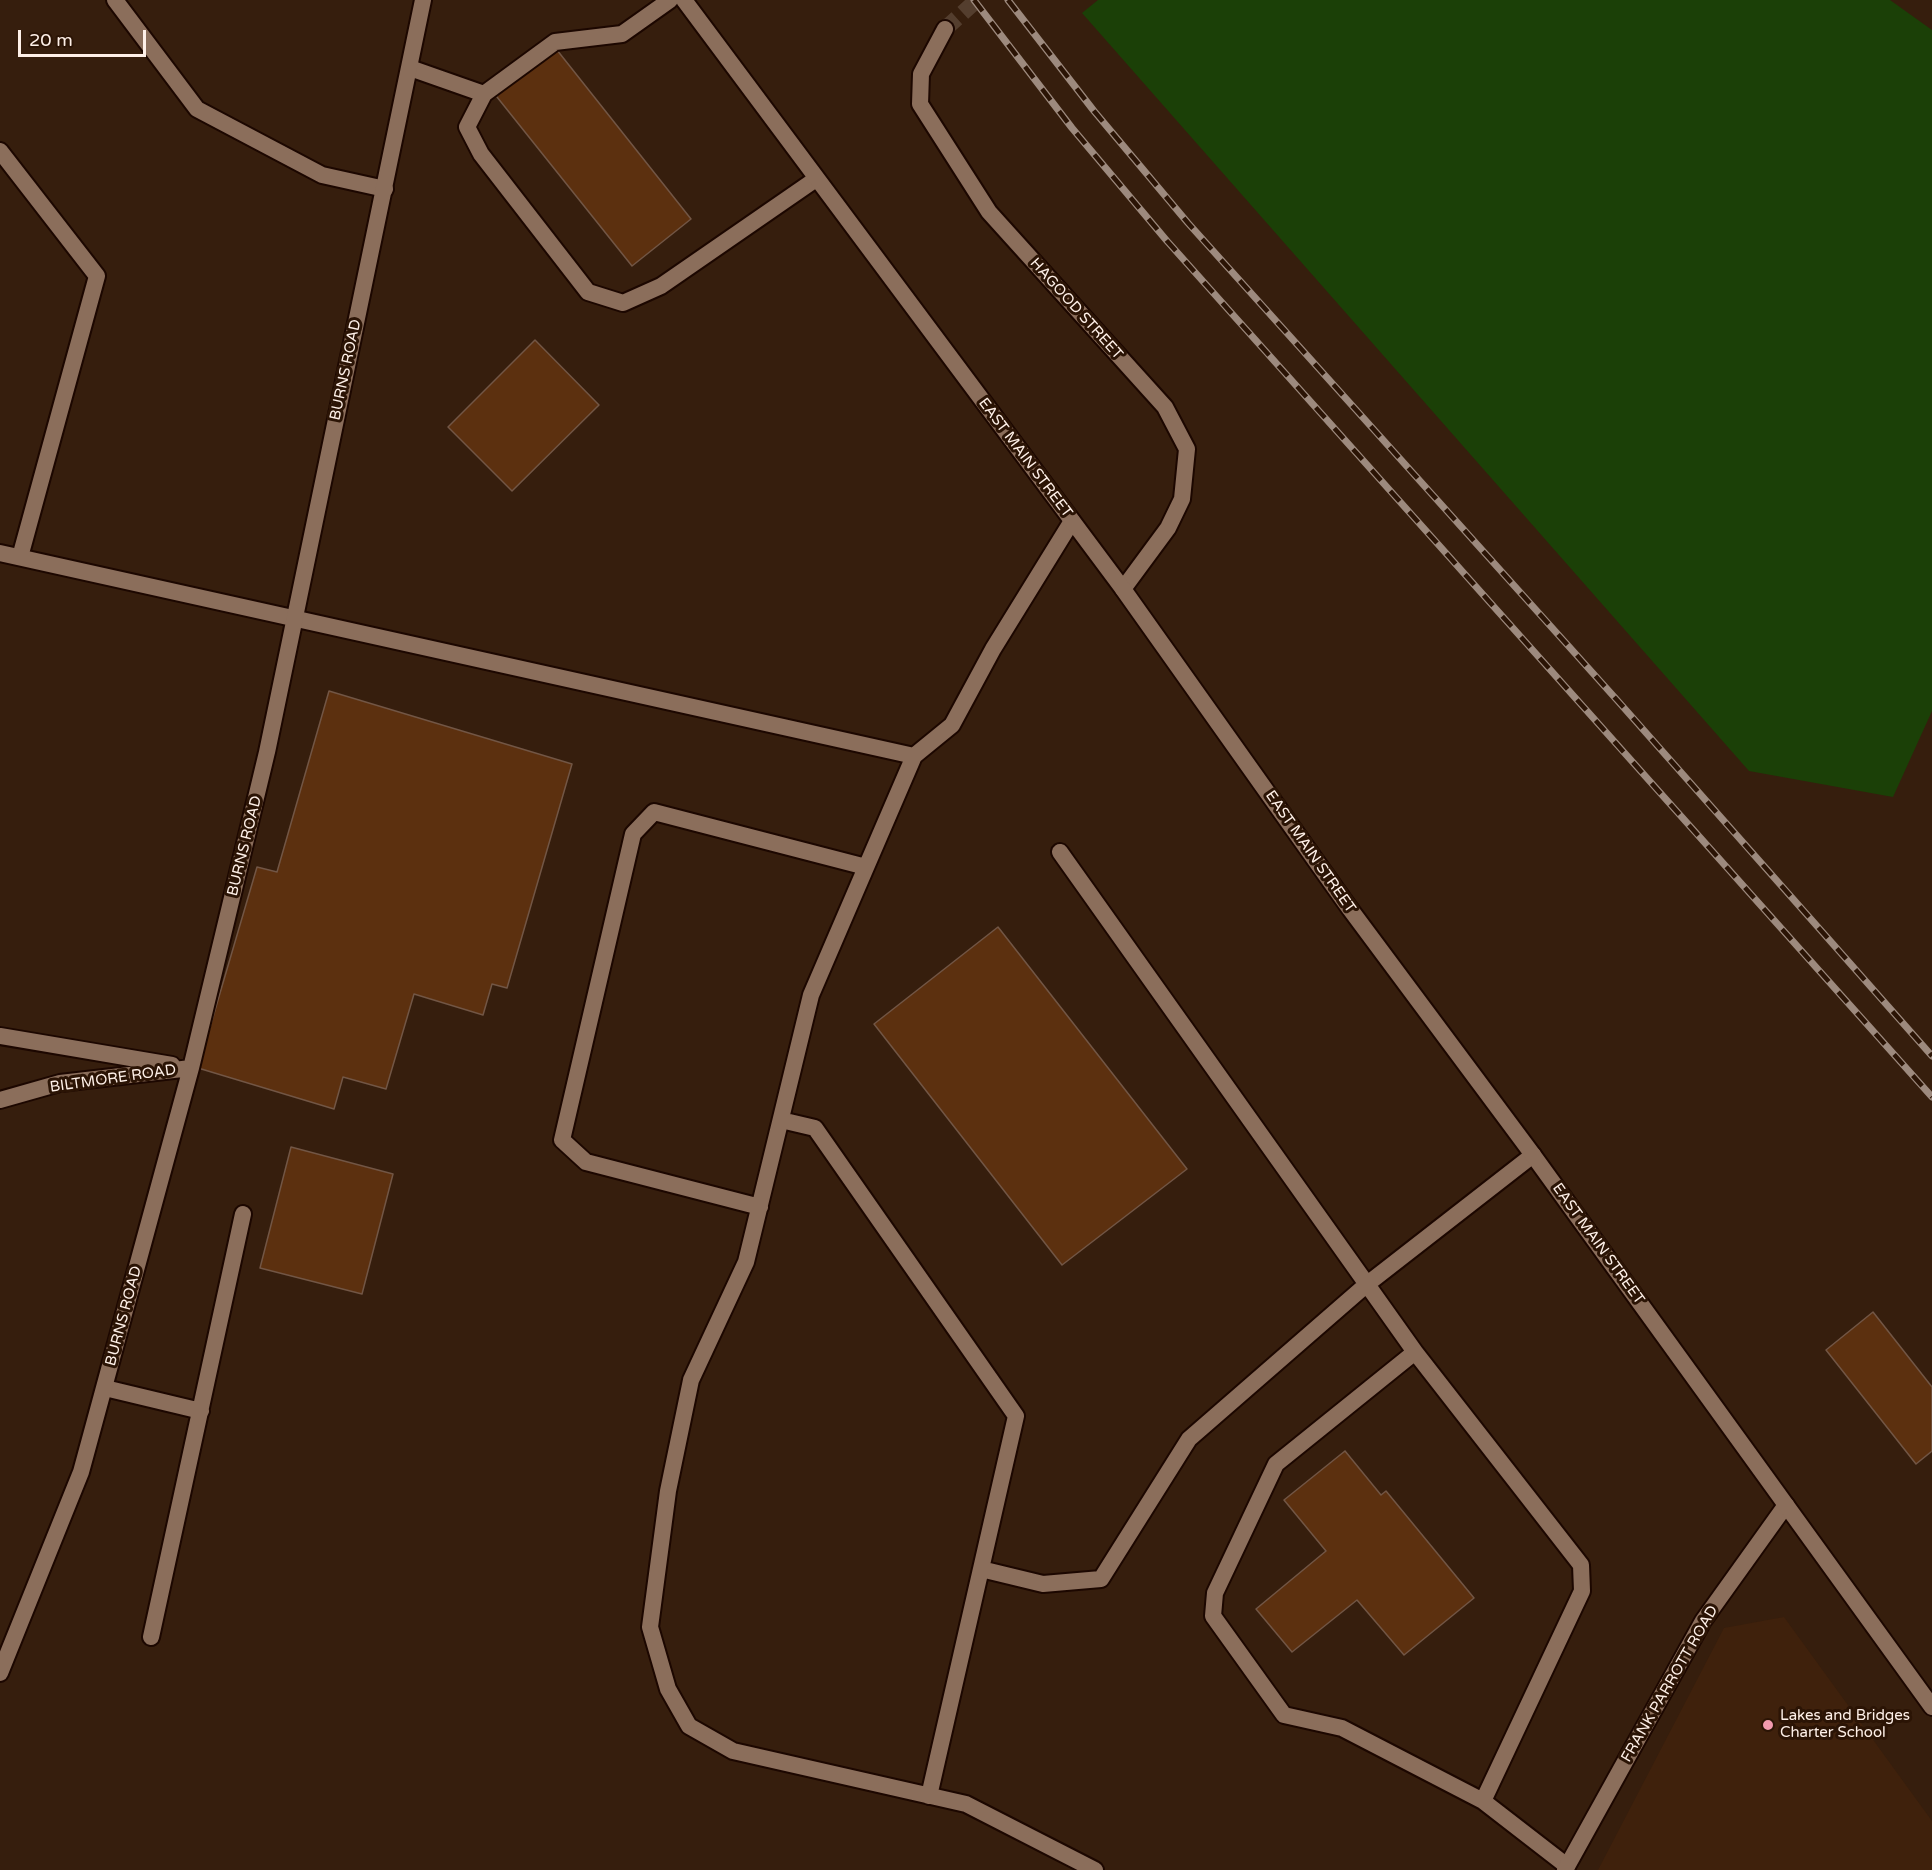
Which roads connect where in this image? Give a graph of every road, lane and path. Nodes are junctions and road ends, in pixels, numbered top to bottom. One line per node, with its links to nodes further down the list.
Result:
1 (115, 0): 10 (street)
2 (423, 0): 6 (street, BURNS ROAD)
3 (670, 0): 7 (street)
4 (684, 0): 9 (street, EAST MAIN STREET)
5 (945, 29): 14 (street, HAGOOD STREET)
6 (410, 68): 7 (street); 10 (street, BURNS ROAD)
7 (484, 94): 9 (street)
8 (0, 151): 13 (street)
9 (816, 179): 11 (street, EAST MAIN STREET)
10 (385, 189): 15 (street, BURNS ROAD)
11 (1072, 521): 14 (street, EAST MAIN STREET); 16 (street)
12 (0, 553): 13 (street)
13 (20, 557): 15 (street)
14 (1123, 590): 23 (street, EAST MAIN STREET)
15 (293, 619): 16 (street); 20 (street, BURNS ROAD)
16 (914, 756): 18 (street)
17 (1060, 852): 26 (street)
18 (866, 867): 22 (street); 24 (street)
19 (0, 1036): 20 (street)
20 (191, 1068): 21 (street, BILTMORE ROAD); 28 (street, BURNS ROAD)
21 (0, 1100)
22 (781, 1120): 24 (street); 31 (street)
23 (1533, 1155): 26 (street); 30 (street, EAST MAIN STREET)
24 (760, 1207): 35 (street)
25 (243, 1214): 29 (street)
26 (1366, 1285): 27 (street); 31 (street)
27 (1415, 1352): 36 (street); 36 (street)
28 (105, 1388): 29 (street); 33 (street, BURNS ROAD)
29 (201, 1411): 32 (street)
30 (1786, 1505): 34 (street, EAST MAIN STREET); 37 (street, FRANK PARROTT ROAD)
31 (981, 1569): 35 (street)
32 (151, 1637)
33 (0, 1673)
34 (1932, 1707)
35 (929, 1796): 38 (street)
36 (1483, 1801): 37 (street)
37 (1566, 1868)
38 (1095, 1870)

